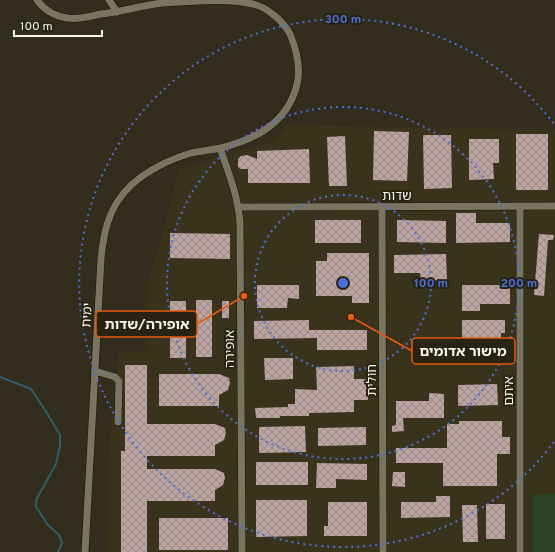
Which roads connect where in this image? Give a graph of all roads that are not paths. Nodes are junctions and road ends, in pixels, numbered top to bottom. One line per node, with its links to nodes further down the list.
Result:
1 (37, 0): 3 (street, ימית)
2 (109, 0): 3 (street)
3 (117, 12): 4 (street, ימית)
4 (220, 148): 7 (street, אופירה); 9 (street, ימית)
5 (520, 206): 6 (street, שדות); 8 (street, שדות); 14 (street, איתם)
6 (555, 206)
7 (239, 207): 8 (street, שדות); 12 (street, אופירה)
8 (382, 207): 13 (street, חולית)
9 (95, 371): 10 (street); 11 (street, ימית)
10 (118, 422)
11 (85, 552)
12 (242, 552)
13 (383, 552)
14 (520, 552)

